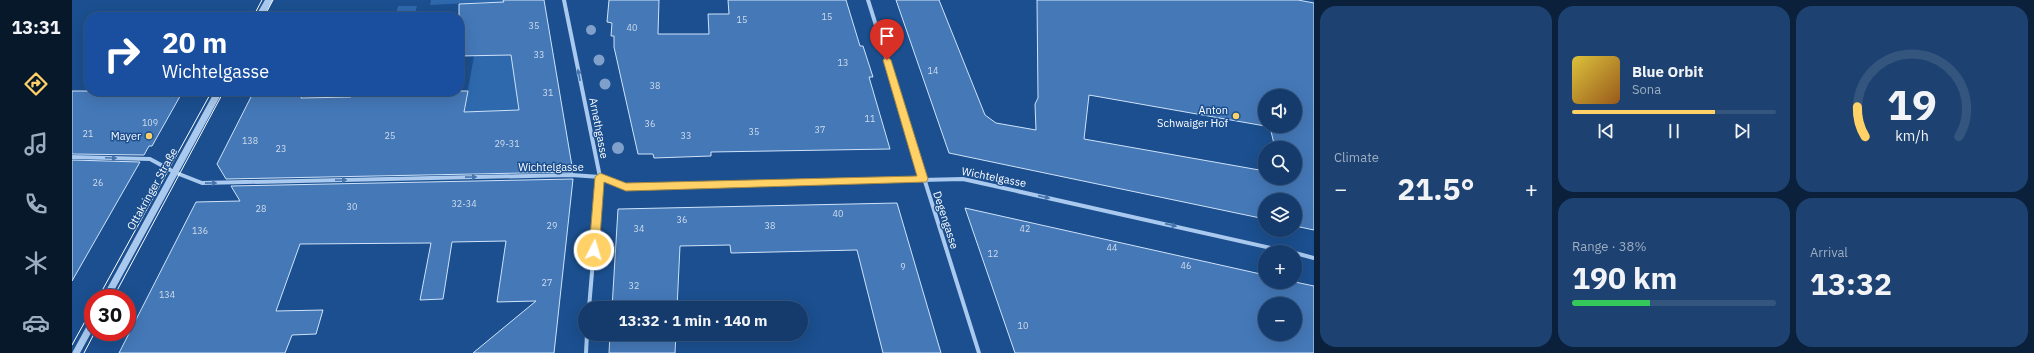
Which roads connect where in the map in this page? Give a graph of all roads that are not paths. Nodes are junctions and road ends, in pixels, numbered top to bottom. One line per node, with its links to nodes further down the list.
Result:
1 (269, 0): 4 (street)
2 (564, 0): 8 (street, Arnethgasse, one-way to 2)
3 (868, 0): 9 (street, Degengasse)
4 (262, 12)
5 (216, 96): 7 (street, Ottakringer Straße)
6 (72, 157): 7 (street, Wichtelgasse, one-way to 7)
7 (174, 172): 8 (street, Wichtelgasse, one-way to 8); 13 (street, Ottakringer Straße)
8 (600, 177): 9 (street, Wichtelgasse); 14 (street, Arnethgasse)
9 (923, 179): 10 (street, Wichtelgasse, one-way to 10); 19 (street, Degengasse)
10 (1258, 245)
11 (1302, 255): 12 (street)
12 (1314, 258)
13 (111, 289)
14 (590, 301)
15 (84, 338): 17 (street)
16 (587, 341): 18 (street)
17 (76, 353)
18 (586, 353)
19 (979, 353)

